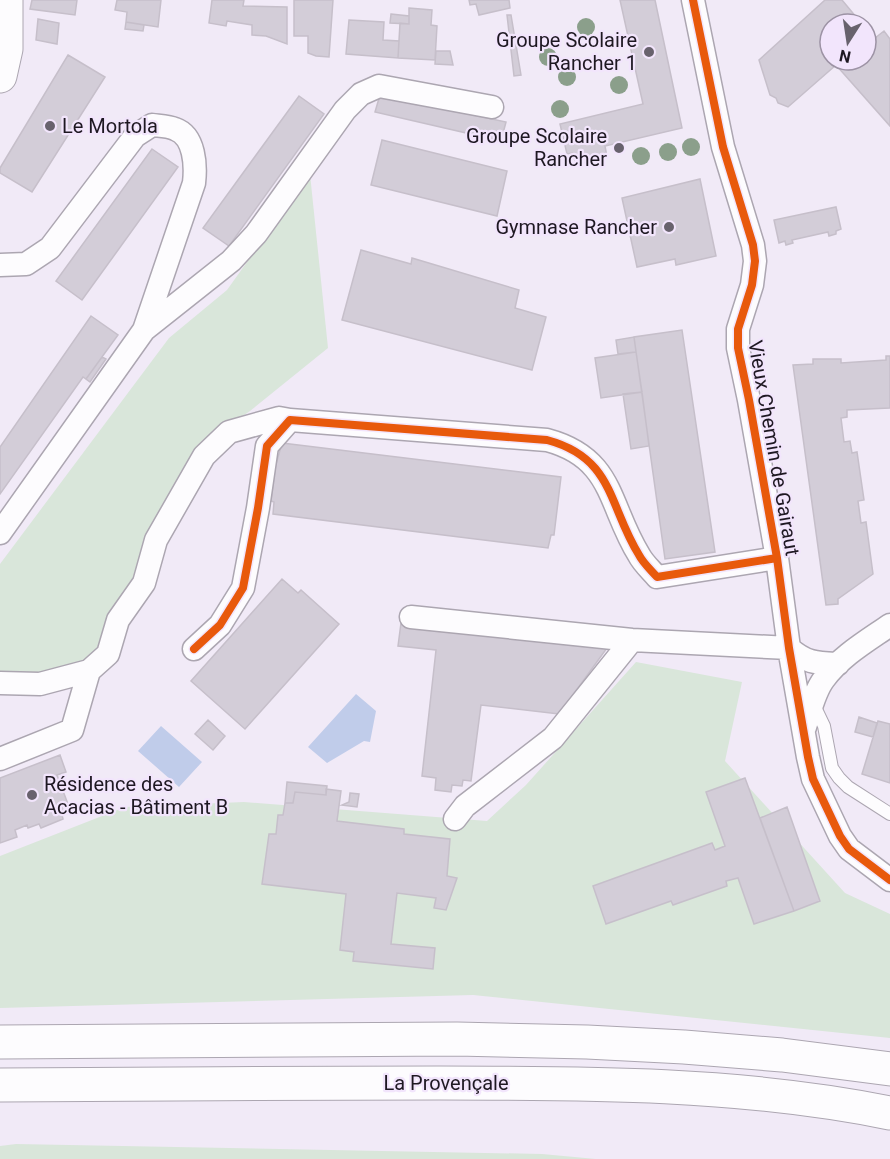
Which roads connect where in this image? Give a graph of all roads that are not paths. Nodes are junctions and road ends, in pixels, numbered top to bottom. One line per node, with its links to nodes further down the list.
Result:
1 (6, 0): 3 (main road)
2 (693, 0): 9 (street, Vieux Chemin de Gairaut)
3 (0, 76)
4 (492, 107): 6 (street)
5 (0, 265): 6 (street)
6 (144, 330): 8 (street)
7 (290, 420): 9 (street); 13 (street); 16 (street)
8 (0, 533)
9 (777, 558): 14 (street, Vieux Chemin de Gairaut)
10 (411, 617): 12 (street)
11 (890, 625): 15 (street)
12 (632, 640): 14 (street); 22 (street)
13 (194, 648)
14 (789, 648): 15 (street); 19 (street, Vieux Chemin de Gairaut)
15 (838, 664): 18 (street)
16 (89, 672): 17 (street); 20 (street)
17 (0, 683)
18 (812, 702): 19 (street); 21 (lane)
19 (803, 732): 23 (street, Vieux Chemin de Gairaut)
20 (0, 759)
21 (890, 814)
22 (455, 819)
23 (890, 880)
24 (0, 1042): 25 (main road)
25 (890, 1069)
26 (0, 1085): 27 (main road, La Provençale)
27 (884, 1113)

